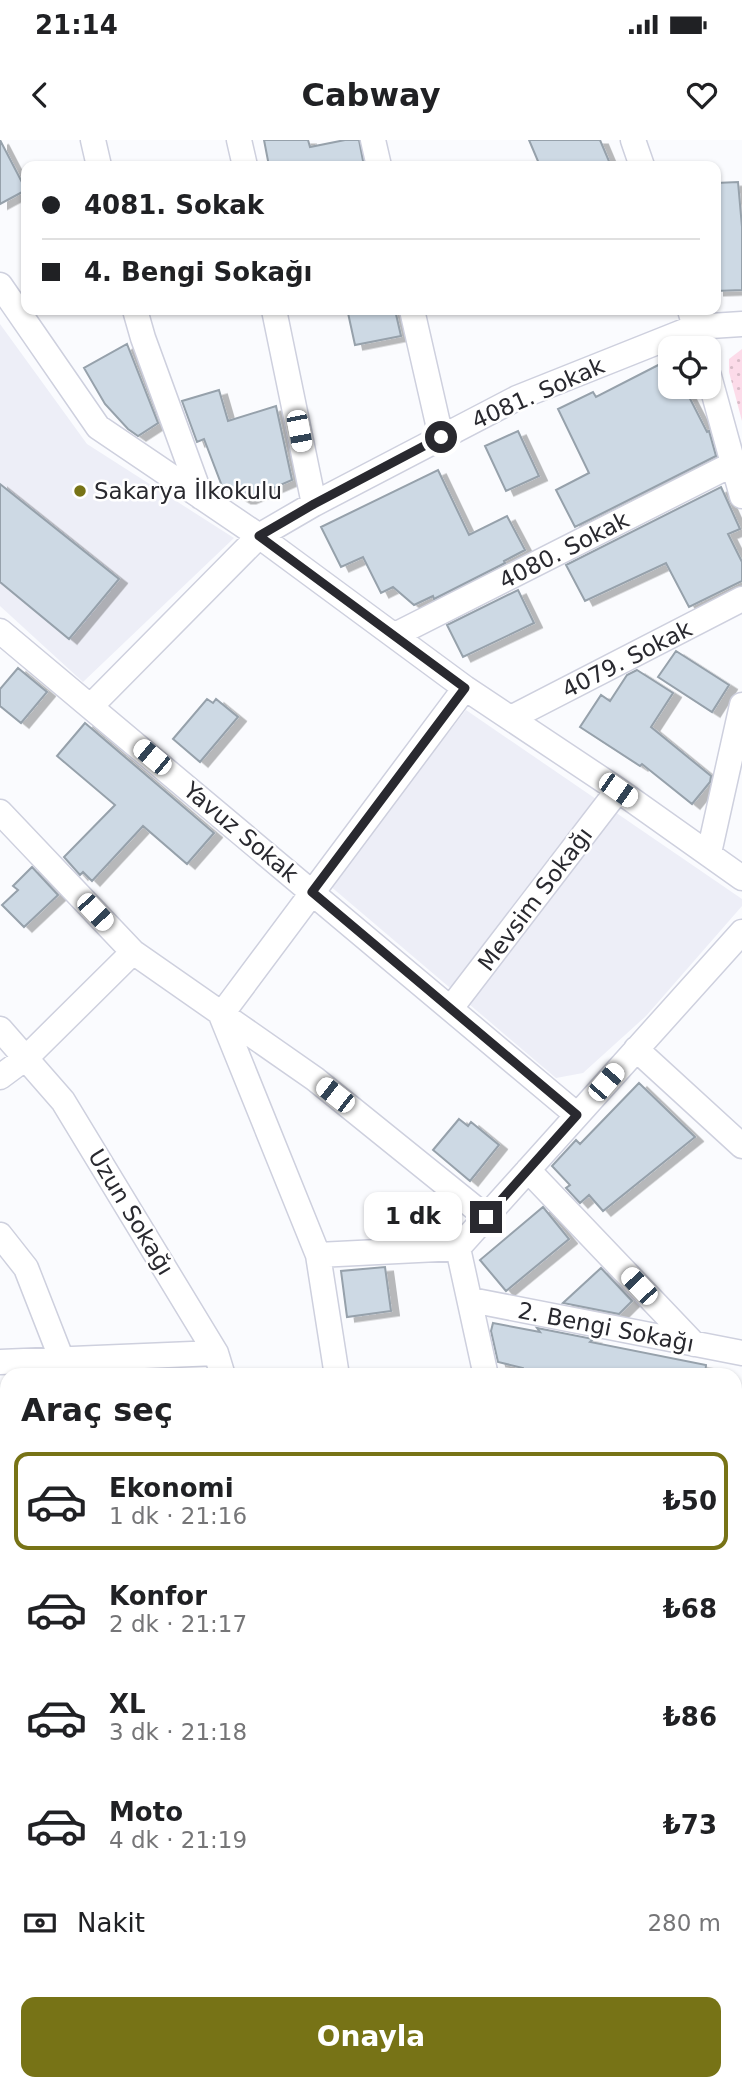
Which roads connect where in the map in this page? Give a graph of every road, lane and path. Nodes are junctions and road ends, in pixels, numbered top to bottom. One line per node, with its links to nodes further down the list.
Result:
1 (93, 140): 5 (street)
2 (239, 140): 6 (street)
3 (373, 140): 7 (street)
4 (633, 140): 8 (street)
5 (98, 161)
6 (244, 161)
7 (378, 161)
8 (640, 161)
9 (0, 285): 19 (street)
10 (136, 315): 19 (street)
11 (275, 315): 20 (street)
12 (413, 315): 16 (street)
13 (742, 324): 14 (street, 4081. Sokak)
14 (695, 328): 16 (street, 4081. Sokak)
15 (715, 399): 17 (street)
16 (441, 437): 20 (street, 4081. Sokak)
17 (733, 464): 18 (street); 24 (street, 4080. Sokak)
18 (742, 496)
19 (201, 497): 21 (street)
20 (314, 504): 21 (street, 4081. Sokak)
21 (259, 536): 24 (street); 27 (street, 4081. Sokak)
22 (742, 599): 28 (street, 4079. Sokak)
23 (0, 631): 27 (street, Yavuz Sokak)
24 (395, 635): 25 (street)
25 (465, 688): 28 (street); 33 (street)
26 (742, 705): 31 (street)
27 (91, 706): 33 (street, Yavuz Sokak)
28 (511, 718): 29 (street)
29 (618, 790): 31 (street); 36 (street, Mevsim Sokağı)
30 (0, 812): 35 (street)
31 (709, 853): 32 (street)
32 (742, 878)
33 (312, 892): 36 (street, Yavuz Sokak); 37 (street)
34 (742, 932): 39 (street)
35 (133, 952): 37 (street); 40 (street)
36 (452, 1008): 42 (street, Yavuz Sokak)
37 (220, 1015): 45 (street); 48 (street)
38 (0, 1029): 40 (street, Uzun Sokağı)
39 (636, 1049): 42 (street); 43 (street)
40 (27, 1057): 41 (street); 54 (street, Uzun Sokağı)
41 (0, 1077)
42 (577, 1115): 44 (street)
43 (742, 1146)
44 (528, 1170): 45 (street); 50 (street)
45 (486, 1217): 47 (street)
46 (0, 1236): 52 (street)
47 (458, 1248): 48 (street); 49 (street)
48 (317, 1255): 55 (street)
49 (471, 1300): 50 (street, 2. Bengi Sokağı); 56 (street)
50 (694, 1344): 51 (street, 2. Bengi Sokağı)
51 (742, 1353)
52 (62, 1360): 53 (street); 54 (street)
53 (0, 1362)
54 (220, 1364)
55 (336, 1368)
56 (484, 1368)

